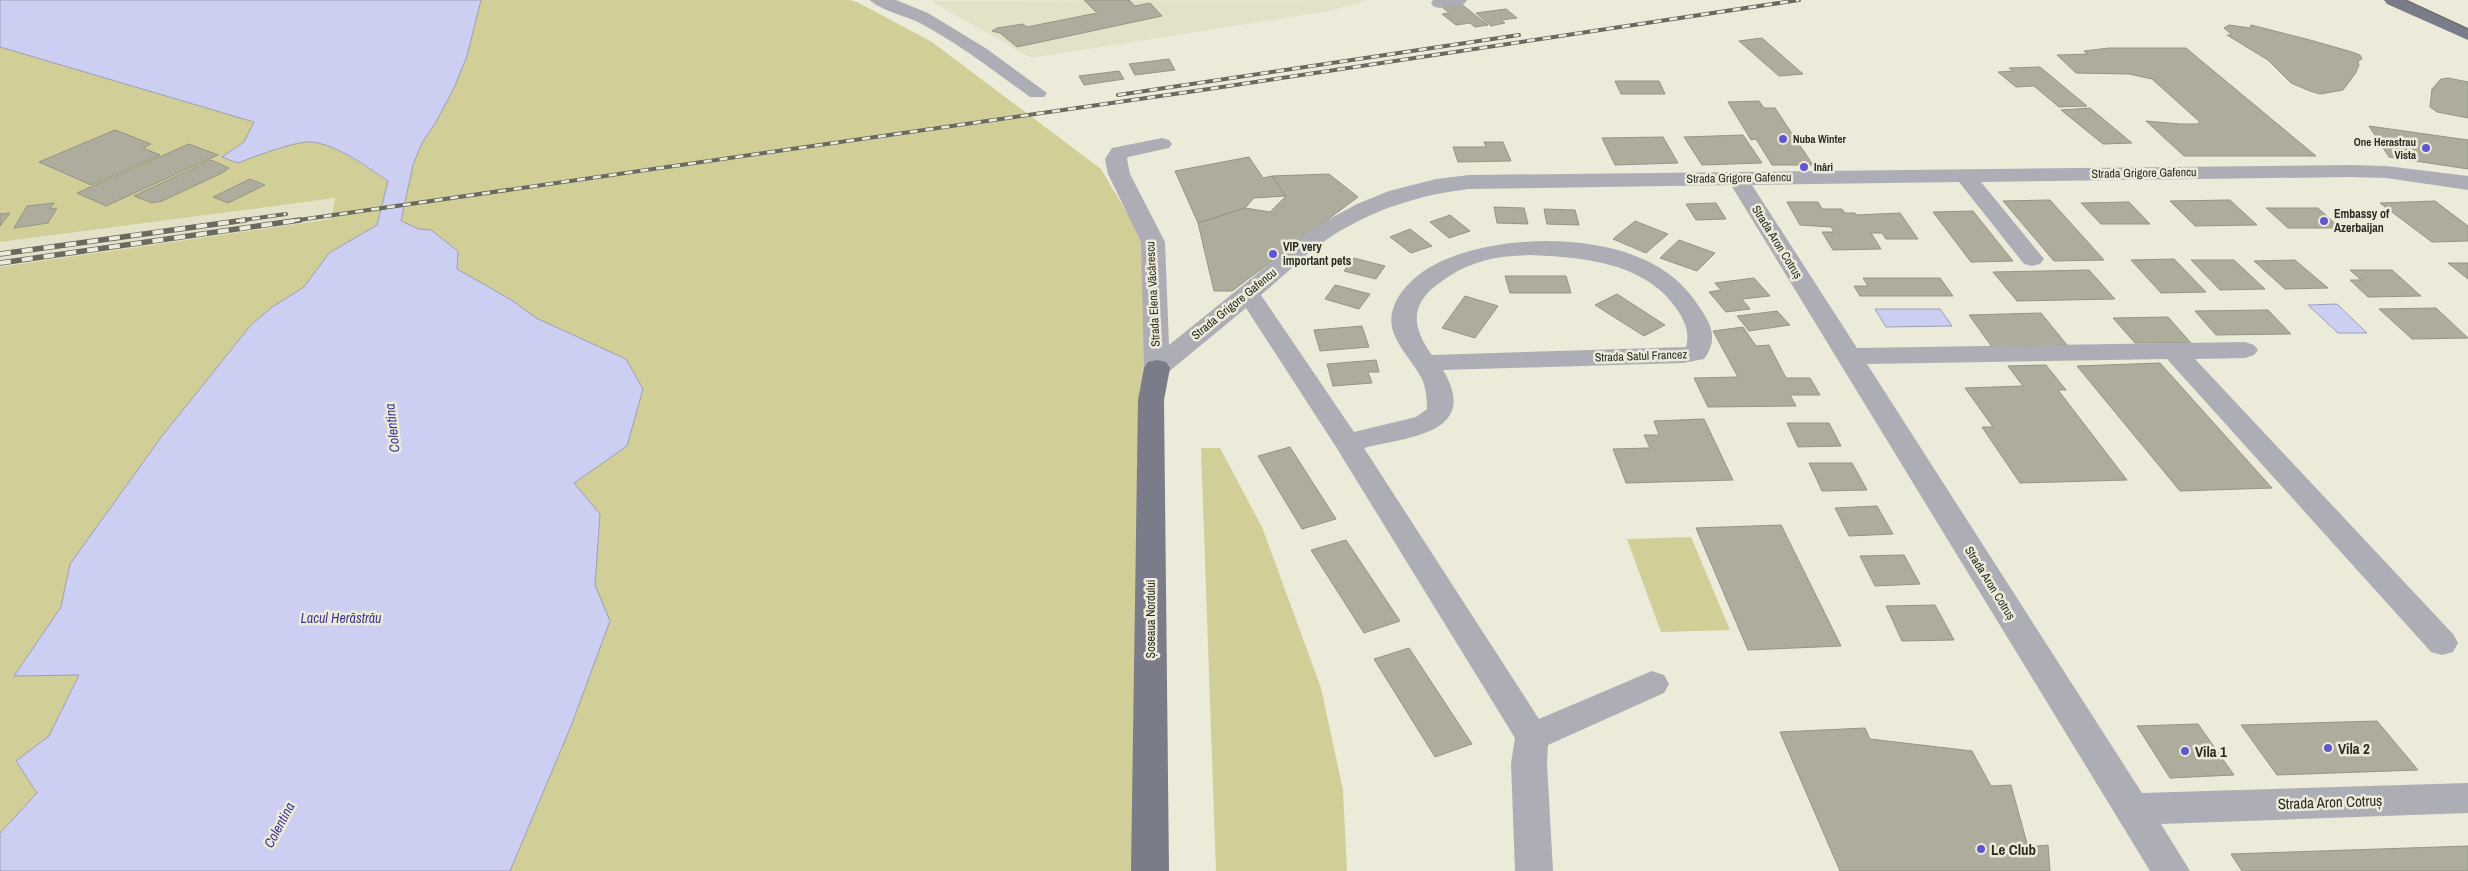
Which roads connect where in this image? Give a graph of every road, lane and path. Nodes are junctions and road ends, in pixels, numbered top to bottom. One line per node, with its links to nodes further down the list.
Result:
1 (1458, 0): 5 (street)
2 (2393, 0): 7 (main road)
3 (2430, 0): 6 (main road)
4 (884, 1): 8 (street)
5 (1440, 4)
6 (2468, 18)
7 (2468, 35)
8 (1037, 93)
9 (1162, 144): 19 (street, Strada Elena Văcărescu)
10 (1964, 175): 11 (street, Strada Grigore Gafencu); 12 (street, Strada Grigore Gafencu); 13 (street)
11 (1737, 178): 14 (street, Strada Grigore Gafencu); 17 (street, Strada Aron Cotruș)
12 (2468, 184)
13 (2032, 259)
14 (1248, 293): 19 (street, Strada Grigore Gafencu); 20 (street)
15 (2245, 350): 16 (street)
16 (2174, 351): 17 (street); 21 (street)
17 (1849, 356): 25 (street, Strada Aron Cotruș)
18 (1424, 363): 18 (street, Strada Satul Francez); 20 (street, Strada Satul Francez)
19 (1157, 368): 26 (main road, Șoseaua Nordului)
20 (1347, 443): 23 (street)
21 (2442, 643)
22 (1652, 684): 23 (street)
23 (1532, 737): 27 (street)
24 (2468, 798): 25 (street, Strada Aron Cotruș)
25 (2132, 809): 28 (street, Strada Aron Cotruș)
26 (1150, 871)
27 (1534, 871)
28 (2170, 871)

